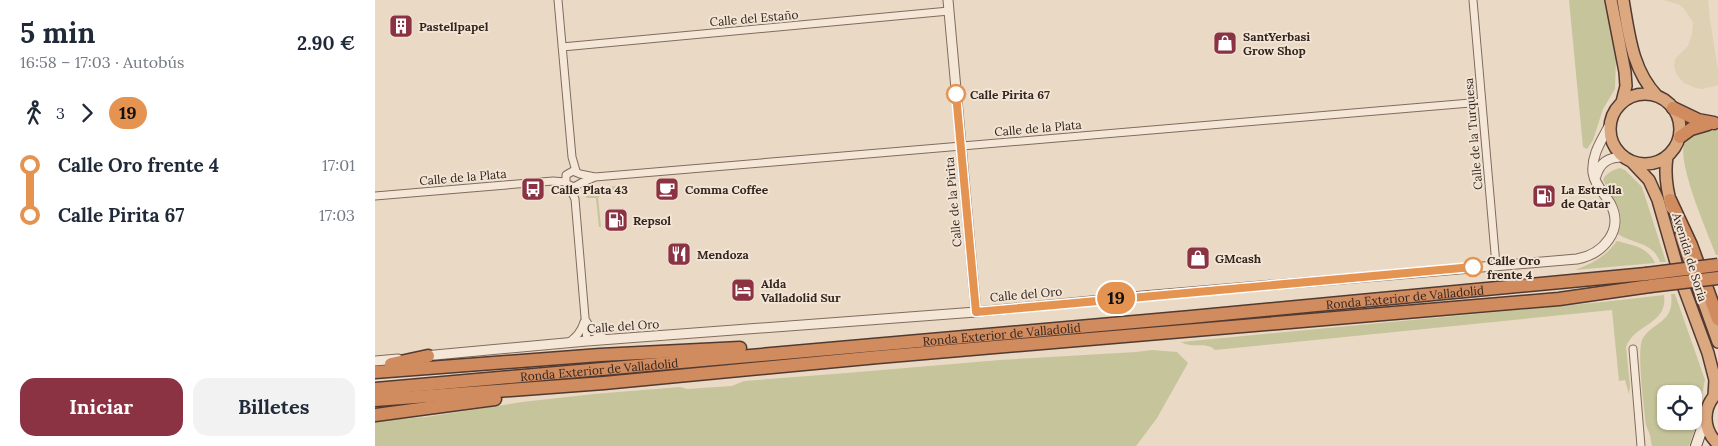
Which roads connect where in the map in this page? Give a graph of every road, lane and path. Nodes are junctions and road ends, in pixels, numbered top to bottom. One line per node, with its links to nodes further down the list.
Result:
1 (558, 0): 7 (street)
2 (948, 0): 6 (street, Calle de la Pirita)
3 (1473, 0): 9 (street, Calle de la Turquesa)
4 (1611, 0): 10 (highway)
5 (1623, 0): 8 (highway)
6 (949, 11): 7 (street, Calle del Estaño); 15 (street, Calle de la Pirita)
7 (562, 47): 16 (street)
8 (1657, 96): 10 (highway); 11 (highway)
9 (1482, 102): 15 (street, Calle de la Plata); 27 (street, Calle de la Turquesa)
10 (1621, 102): 13 (highway)
11 (1673, 108): 12 (highway); 14 (highway)
12 (1716, 123): 14 (highway)
13 (1609, 126): 18 (highway); 22 (street, Calle del Oro)
14 (1679, 137): 17 (highway)
15 (960, 146): 20 (street, Calle de la Plata); 31 (street, Calle de la Pirita)
16 (571, 157): 19 (street); 21 (street)
17 (1667, 157): 18 (highway); 26 (highway, Avenida de Soria)
18 (1627, 159): 22 (street); 47 (highway, Avenida de Soria)
19 (578, 173): 20 (street, Calle de la Plata); 21 (street); 23 (street)
20 (595, 177): 23 (street, Calle de la Plata)
21 (567, 179): 23 (street, Calle de la Plata); 24 (street, Calle de la Plata); 25 (street)
22 (1596, 182): 27 (street, Calle del Oro)
23 (580, 184): 25 (street)
24 (375, 196)
25 (575, 199): 32 (street)
26 (1670, 200): 33 (highway); 37 (highway, Avenida de Soria)
27 (1496, 265): 31 (street, Calle del Oro)
28 (1718, 265): 30 (highway, Ronda Exterior de Valladolid, bridge)
29 (1718, 278): 30 (highway, Ronda Exterior de Valladolid, bridge)
30 (1648, 280): 34 (highway, Ronda Exterior de Valladolid)
31 (976, 312): 35 (street, Calle del Oro)
32 (585, 317): 35 (street); 36 (street); 38 (street)
33 (1718, 319)
34 (1192, 323): 40 (highway, Ronda Exterior de Valladolid); 45 (highway, Ronda Exterior de Valladolid)
35 (607, 340): 36 (street, Calle del Oro)
36 (587, 341): 38 (street, Calle del Oro)
37 (1718, 342)
38 (568, 343): 41 (street, Calle del Oro)
39 (1633, 348): 52 (street)
40 (812, 350): 44 (highway); 46 (highway, Ronda Exterior de Valladolid)
41 (428, 356): 42 (street, Calle del Oro); 43 (highway)
42 (375, 361)
43 (375, 368)
44 (375, 372)
45 (604, 383): 48 (highway, Ronda Exterior de Valladolid); 49 (highway)
46 (375, 389)
47 (1716, 394): 50 (highway)
48 (375, 400)
49 (375, 415)
50 (1706, 417): 51 (highway); 53 (main road)
51 (1718, 444)
52 (1641, 446)
53 (1696, 446)

